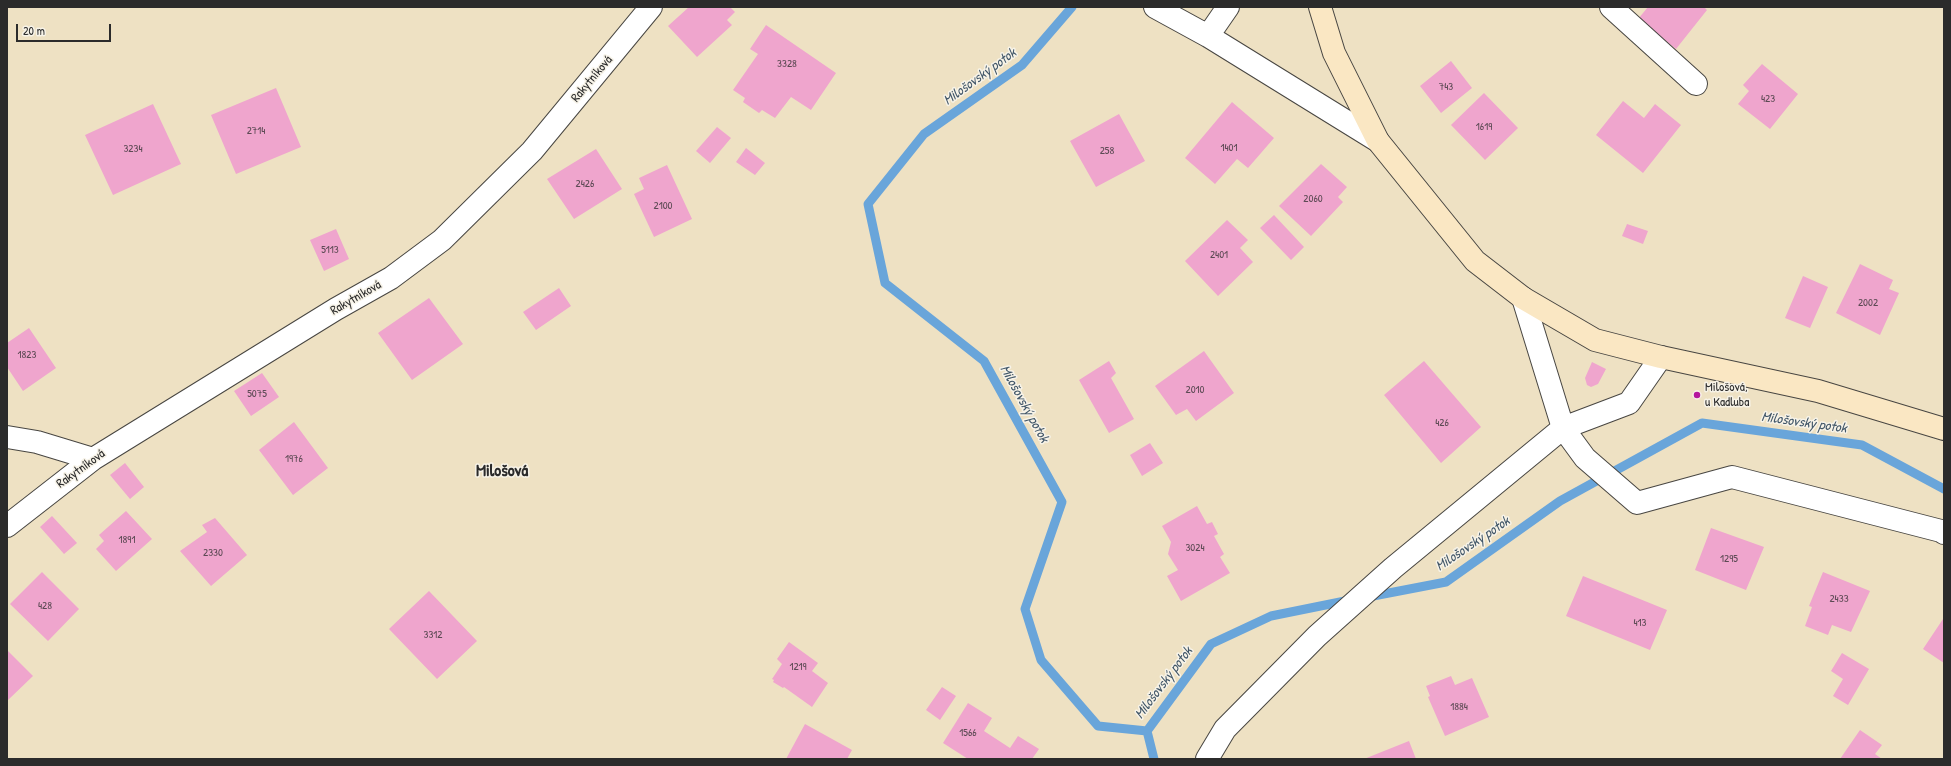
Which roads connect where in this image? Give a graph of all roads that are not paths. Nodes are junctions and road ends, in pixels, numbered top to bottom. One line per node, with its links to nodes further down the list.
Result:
1 (651, 7): 14 (street, Rakytníková)
2 (1155, 7): 6 (street)
3 (1228, 7): 6 (street)
4 (1320, 7): 8 (street)
5 (1610, 7): 7 (street)
6 (1208, 36): 8 (street)
7 (1696, 84)
8 (1378, 140): 9 (street)
9 (1523, 298): 10 (street); 11 (street)
10 (1661, 357): 11 (street); 12 (street)
11 (1563, 428): 16 (street); 17 (street)
12 (1944, 429)
13 (7, 437): 14 (street)
14 (93, 458): 15 (street, Rakytníková)
15 (7, 526)
16 (1944, 534)
17 (1207, 759)

